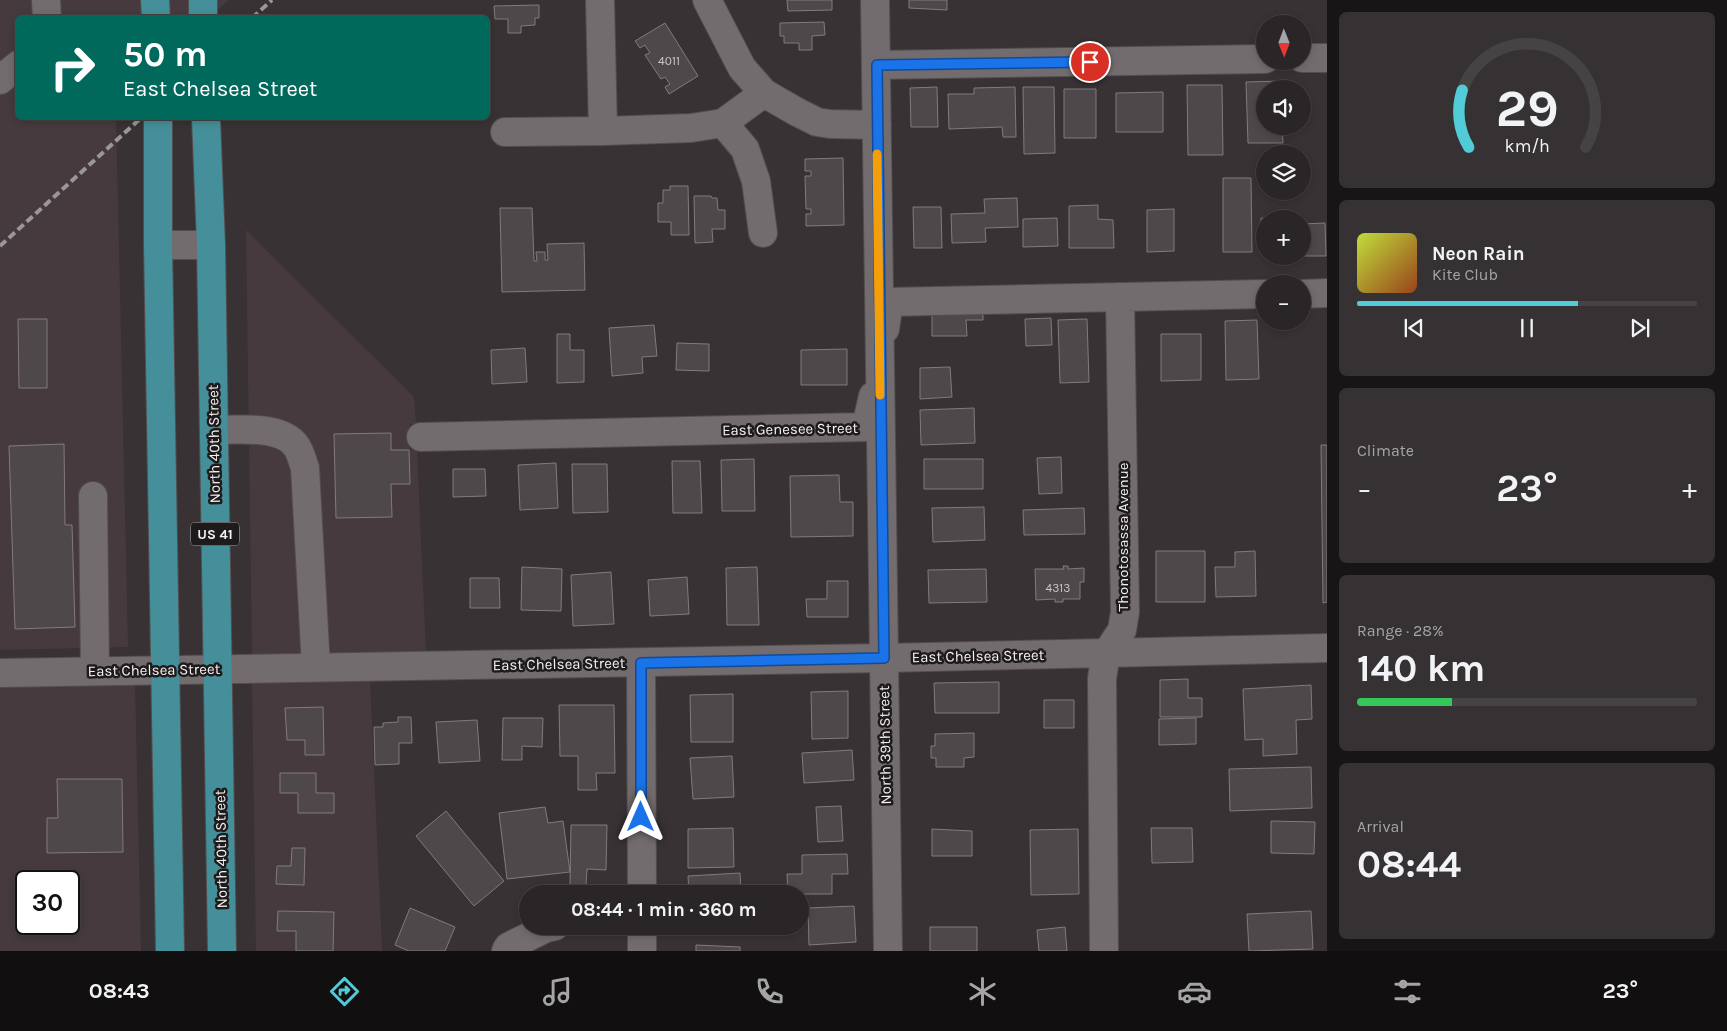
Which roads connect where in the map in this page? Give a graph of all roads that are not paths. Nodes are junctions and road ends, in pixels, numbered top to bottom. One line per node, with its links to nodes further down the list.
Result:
1 (46, 0): 7 (street)
2 (156, 0): 8 (main road)
3 (203, 0): 9 (main road)
4 (600, 0): 21 (street)
5 (707, 0): 16 (street)
6 (875, 0): 13 (street, North 39th Street)
7 (47, 15)
8 (156, 15)
9 (203, 15)
10 (1311, 58): 11 (street)
11 (1327, 58)
12 (1256, 59): 13 (street)
13 (877, 65): 20 (street, North 39th Street)
14 (15, 68): 15 (street)
15 (0, 80)
16 (764, 93): 19 (street); 20 (street)
17 (158, 120): 25 (main road)
18 (206, 120): 24 (main road, North 40th Street / US 41)
19 (723, 123): 21 (street); 23 (street)
20 (877, 125): 30 (street, North 39th Street)
21 (603, 131): 22 (street)
22 (506, 132)
23 (763, 233)
24 (211, 245): 25 (street); 31 (main road, North 40th Street / US 41)
25 (158, 246): 40 (main road)
26 (1327, 293): 28 (street)
27 (1256, 294): 29 (street, East Genesee Street)
28 (1311, 294)
29 (1120, 297): 30 (street, East Genesee Street); 35 (street, Thonotosassa Avenue)
30 (880, 364): 32 (street, East Genesee Street); 36 (street, North 39th Street)
31 (214, 430): 38 (street); 39 (main road, North 40th Street / US 41)
32 (421, 437)
33 (92, 496): 41 (street)
34 (1327, 648): 35 (street, East Chelsea Street)
35 (1106, 654): 36 (street, East Chelsea Street); 51 (street, Thonotosassa Avenue)
36 (884, 658): 37 (street, East Chelsea Street); 50 (street, North 39th Street)
37 (641, 663): 38 (street, East Chelsea Street); 43 (street)
38 (316, 667): 39 (street, East Chelsea Street)
39 (217, 668): 40 (street, East Chelsea Street); 47 (main road, North 40th Street / US 41)
40 (165, 670): 41 (street, East Chelsea Street); 46 (main road)
41 (95, 671): 42 (street, East Chelsea Street)
42 (0, 673)
43 (642, 885)
44 (531, 935): 48 (street)
45 (642, 935): 49 (street)
46 (170, 951)
47 (222, 951)
48 (506, 951)
49 (642, 951)
50 (888, 951)
51 (1104, 951)

